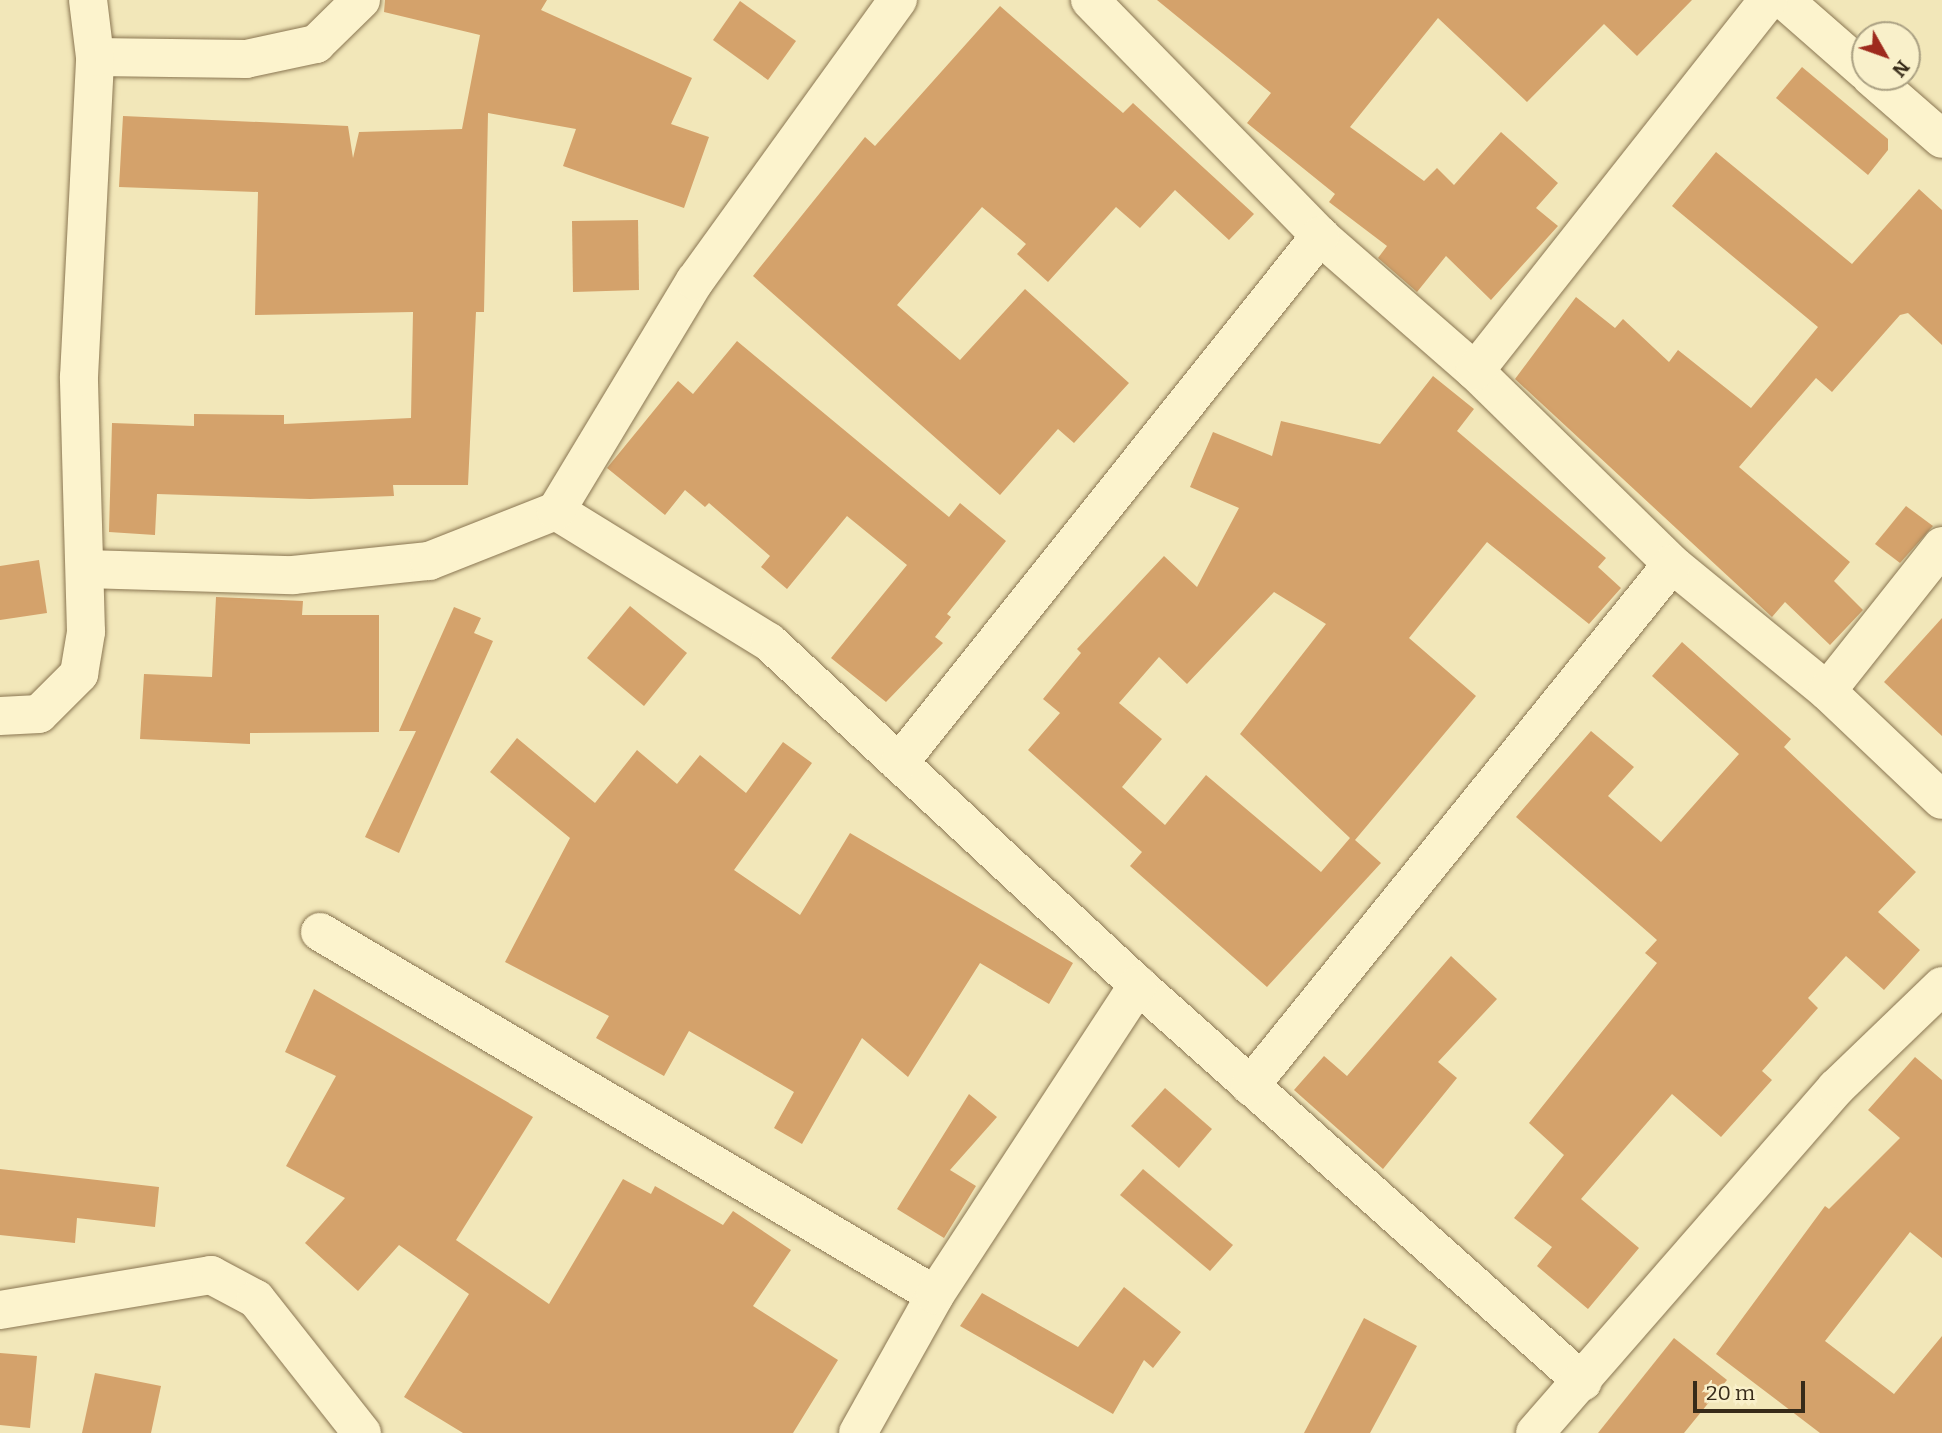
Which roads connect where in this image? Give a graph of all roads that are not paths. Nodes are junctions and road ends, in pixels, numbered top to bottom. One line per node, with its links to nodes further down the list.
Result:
1 (88, 0): 7 (street)
2 (362, 0): 7 (street)
3 (898, 0): 13 (street)
4 (1090, 0): 11 (street)
5 (1768, 0): 12 (street)
6 (1784, 0): 8 (street)
7 (95, 57): 16 (street)
8 (1851, 59)
9 (1887, 91): 10 (street)
10 (1942, 139)
11 (1320, 236): 12 (street); 19 (street)
12 (1475, 371): 15 (street)
13 (556, 510): 16 (street); 19 (street)
14 (1942, 546): 17 (street)
15 (1672, 564): 17 (street); 24 (street)
16 (86, 569): 18 (street)
17 (1827, 691): 20 (street)
18 (0, 716)
19 (899, 763): 22 (street)
20 (1942, 800)
21 (320, 932): 25 (street)
22 (1138, 985): 24 (street); 25 (street)
23 (1942, 986): 27 (street)
24 (1250, 1086): 27 (street)
25 (935, 1295): 29 (street)
26 (0, 1310): 28 (street)
27 (1583, 1382): 30 (street)
28 (362, 1433)
29 (858, 1433)
30 (1535, 1433)

